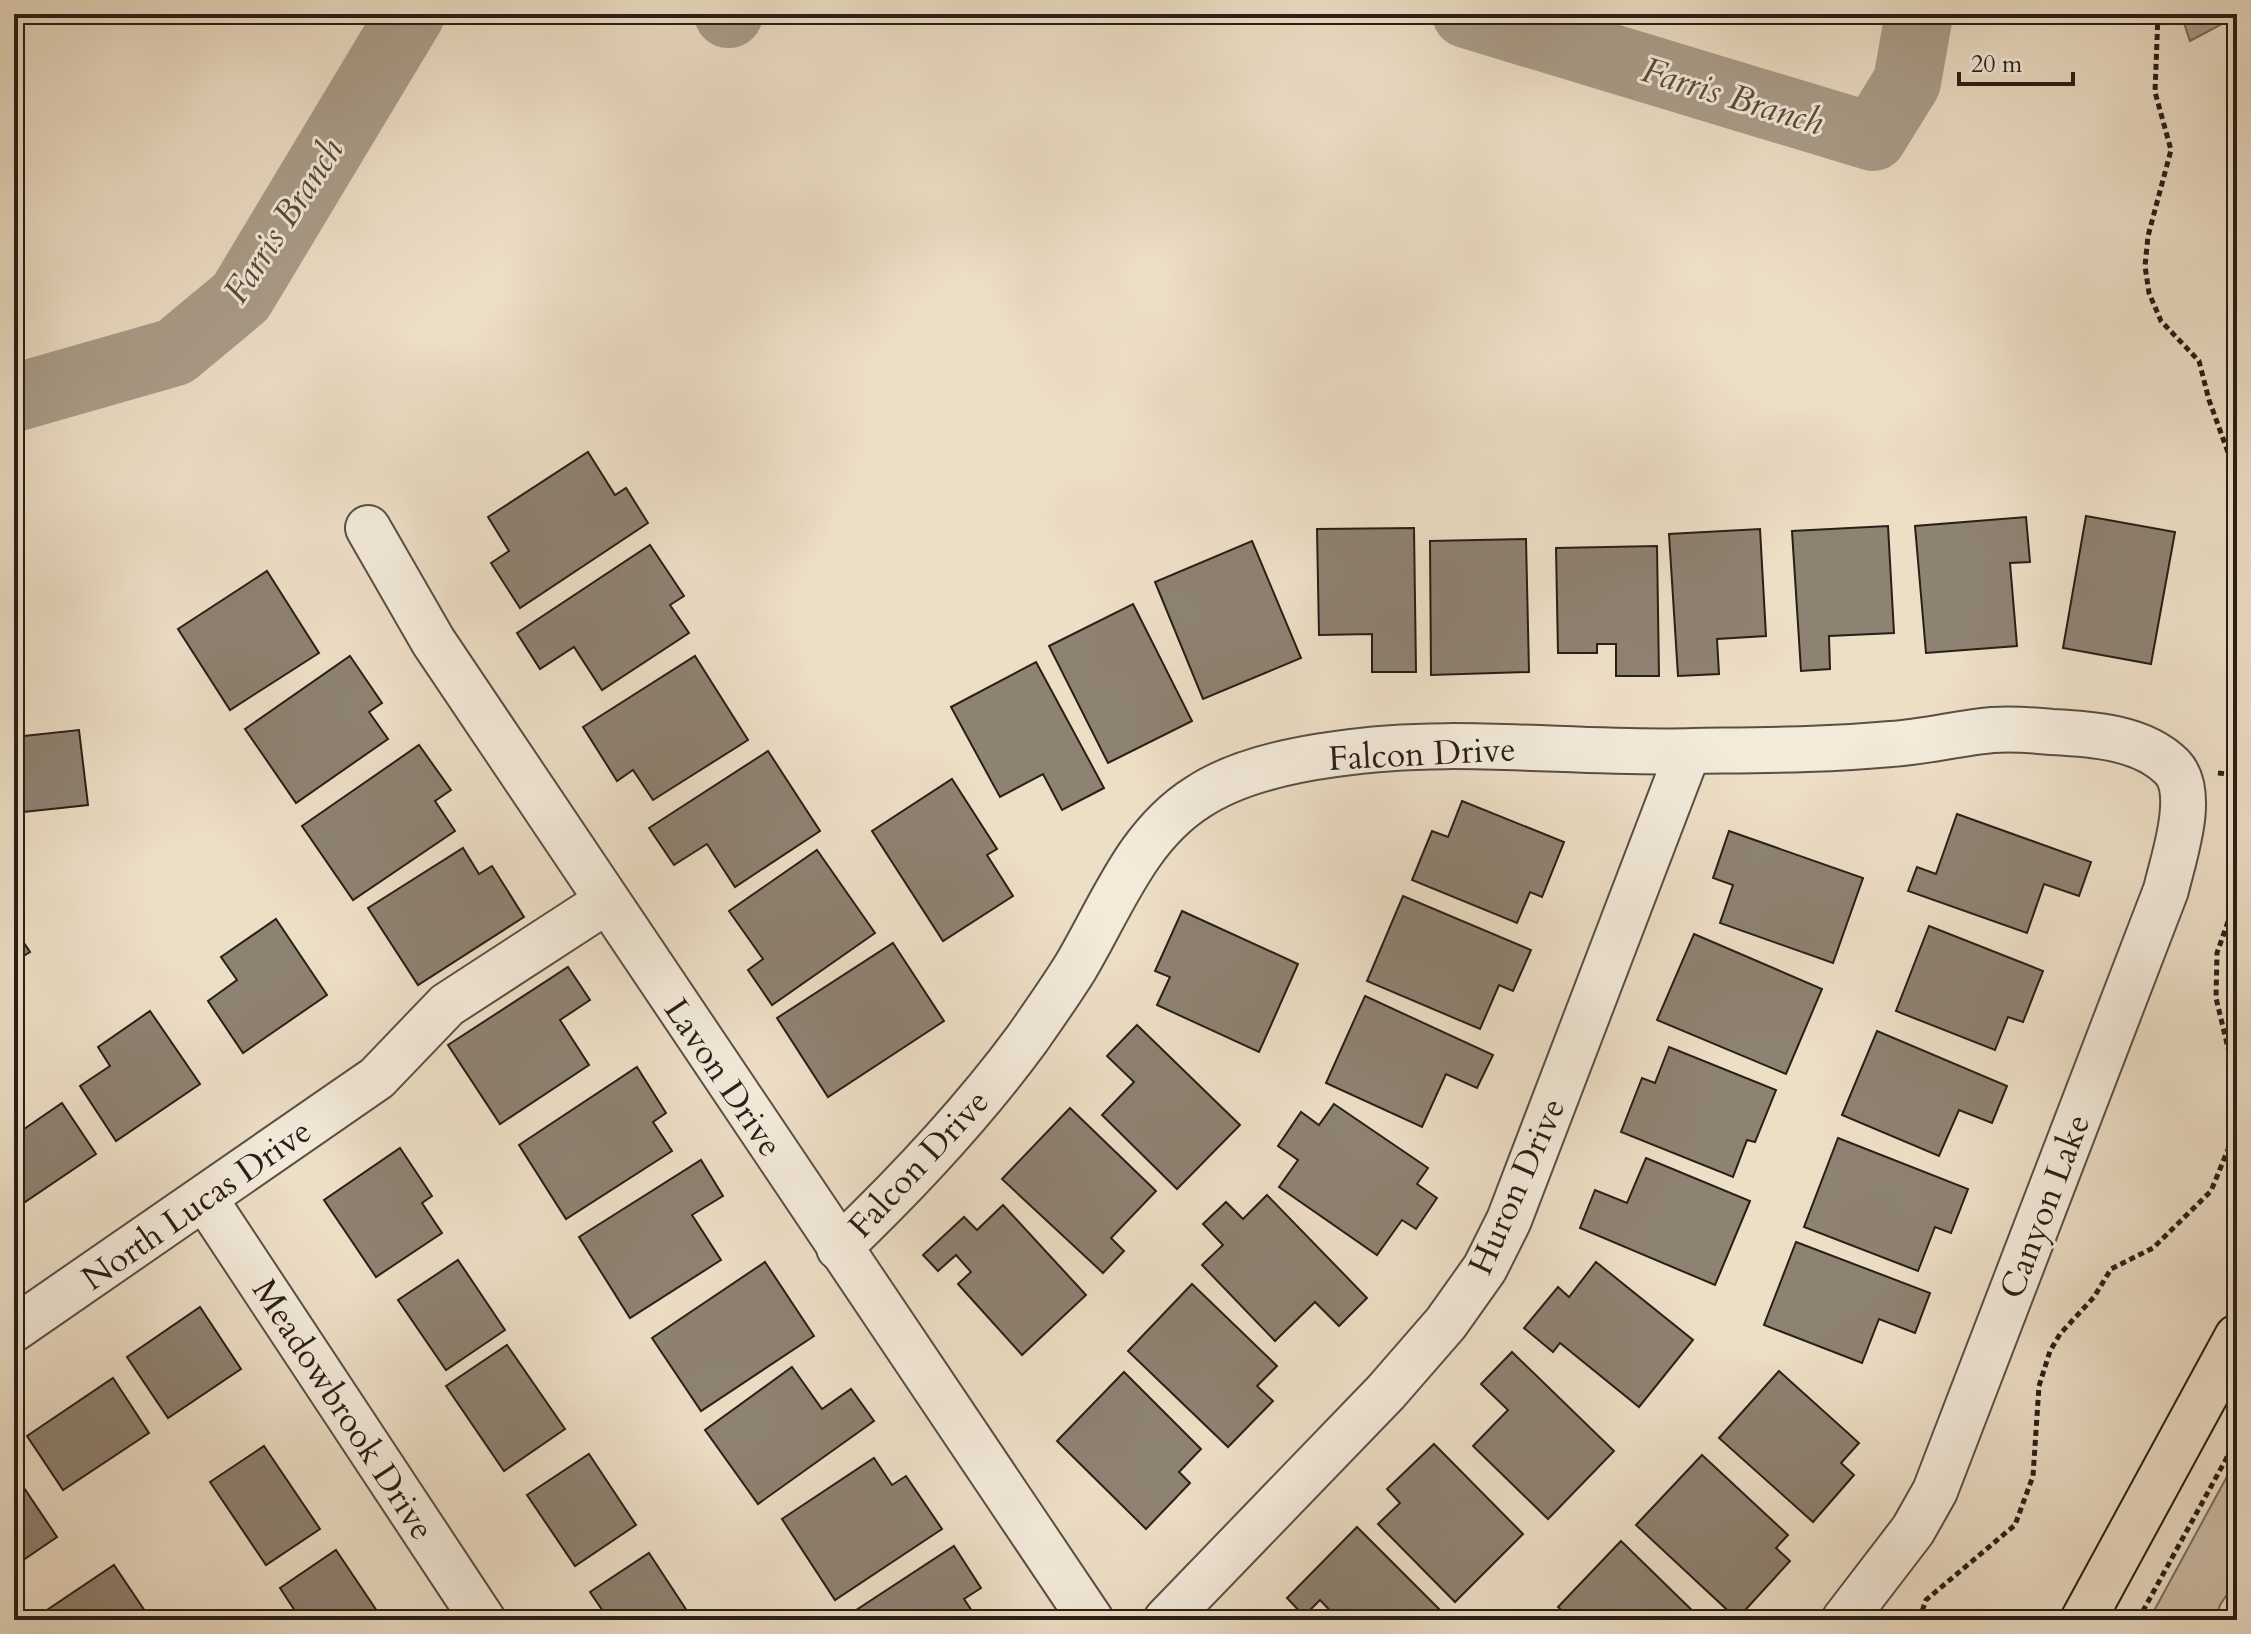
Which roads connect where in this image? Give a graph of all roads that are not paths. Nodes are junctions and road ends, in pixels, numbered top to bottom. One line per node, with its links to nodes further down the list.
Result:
1 (368, 528): 4 (street, Lavon Drive)
2 (1688, 752): 3 (street, Falcon Drive); 6 (street, Falcon Drive); 11 (street, Huron Drive)
3 (2175, 770): 12 (street, Canyon Lake)
4 (607, 901): 5 (street, North Lucas Drive); 6 (street, Lavon Drive)
5 (205, 1199): 7 (street, North Lucas Drive); 9 (street, Meadowbrook Drive)
6 (839, 1248): 10 (street, Lavon Drive)
7 (14, 1329)
8 (2237, 1337): 13 (main road)
9 (483, 1620)
10 (1091, 1620)
11 (1166, 1620)
12 (1844, 1620)
13 (2083, 1620)

